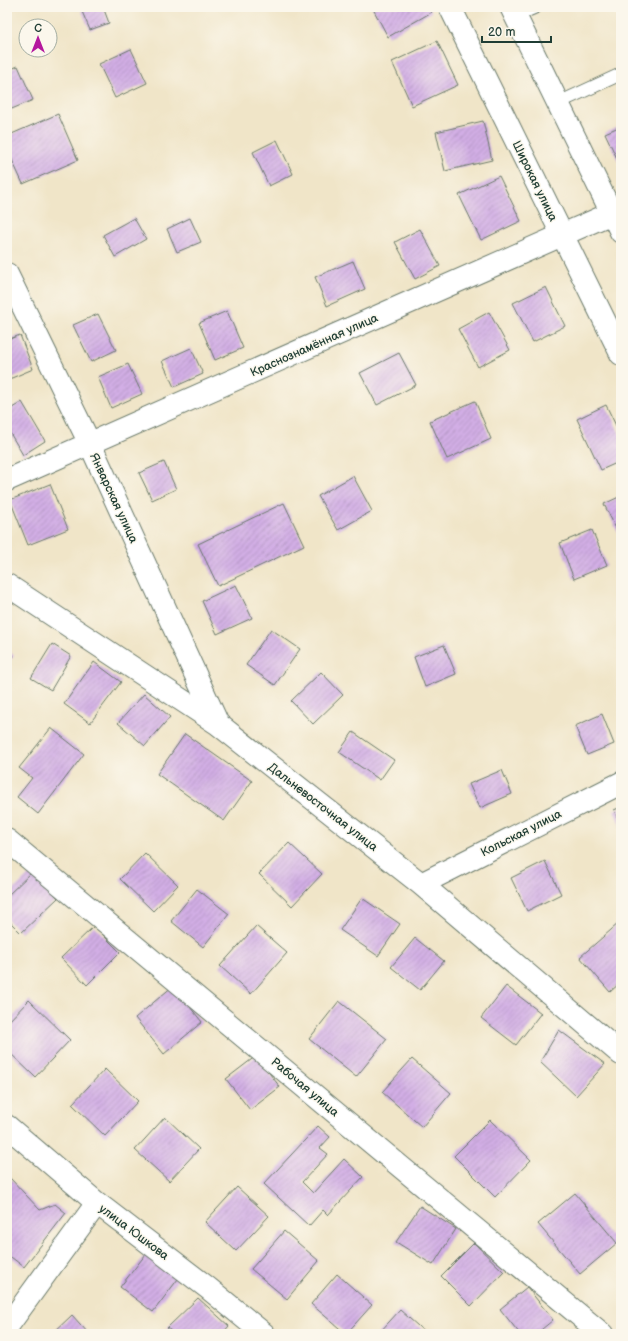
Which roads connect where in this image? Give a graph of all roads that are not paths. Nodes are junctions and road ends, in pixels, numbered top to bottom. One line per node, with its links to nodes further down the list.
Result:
1 (450, 7): 8 (street, Широкая улица)
2 (536, 7): 3 (lane)
3 (513, 12): 5 (street)
4 (621, 74): 5 (lane)
5 (558, 103): 6 (street)
6 (616, 210): 7 (street); 8 (street, Краснознамённая улица)
7 (621, 232)
8 (562, 235): 10 (street, Широкая улица); 11 (street, Краснознамённая улица)
9 (7, 274): 11 (street, Январская улица)
10 (621, 354)
11 (90, 444): 12 (street, Краснознамённая улица); 14 (street, Январская улица)
12 (7, 480)
13 (7, 586): 14 (street, Дальневосточная улица)
14 (218, 724): 17 (street, Дальневосточная улица)
15 (621, 783): 17 (street, Кольская улица)
16 (7, 840): 23 (street, Рабочая улица)
17 (421, 884): 18 (street, Дальневосточная улица)
18 (621, 1054)
19 (7, 1126): 20 (street, улица Юшкова)
20 (97, 1203): 21 (street); 22 (street, улица Юшкова)
21 (7, 1327)
22 (264, 1334)
23 (602, 1334)

